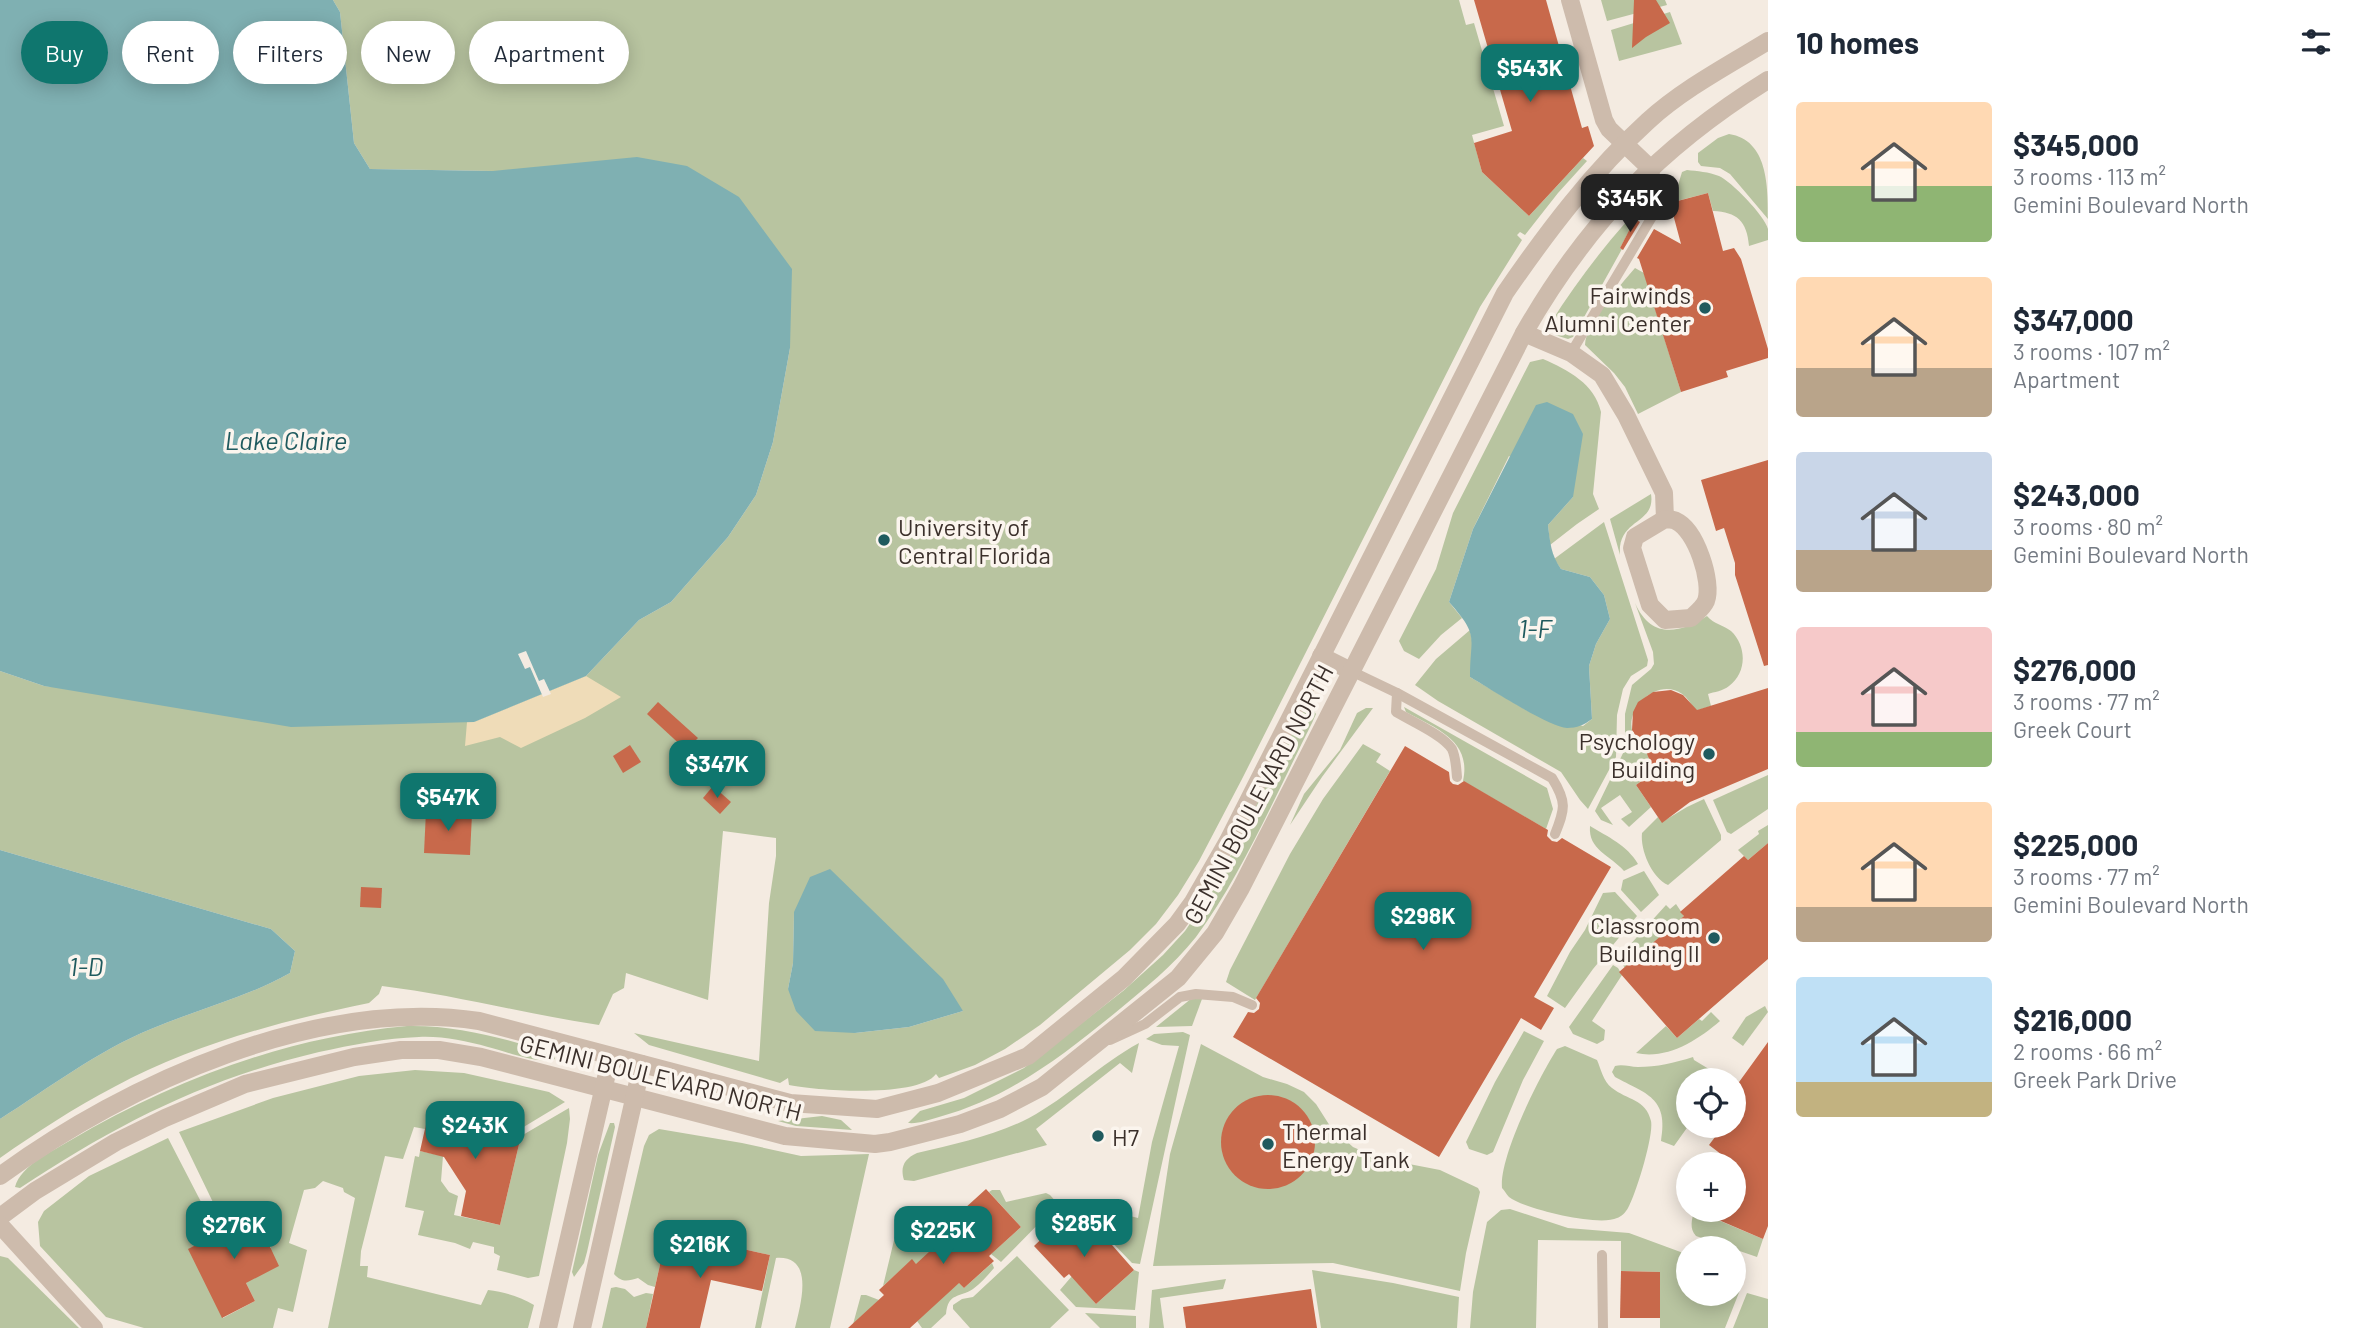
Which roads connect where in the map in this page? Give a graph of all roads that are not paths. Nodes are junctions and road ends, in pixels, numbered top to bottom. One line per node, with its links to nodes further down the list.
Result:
1 (1570, 0): 4 (street)
2 (1768, 41): 4 (street, GEMINI BOULEVARD NORTH)
3 (1768, 80): 5 (street, GEMINI BOULEVARD NORTH)
4 (1625, 145): 5 (street); 9 (street, GEMINI BOULEVARD NORTH)
5 (1651, 169): 6 (street, GEMINI BOULEVARD NORTH); 7 (lane)
6 (1524, 333): 7 (street); 10 (street, GEMINI BOULEVARD NORTH)
7 (1571, 353): 8 (street)
8 (1665, 519): 8 (street)
9 (1321, 656): 10 (street); 17 (street, GEMINI BOULEVARD NORTH)
10 (1351, 671): 11 (lane); 15 (street, GEMINI BOULEVARD NORTH)
11 (1397, 692): 12 (lane); 13 (lane)
12 (1457, 777)
13 (1555, 834)
14 (1252, 1005): 15 (lane)
15 (1091, 1048): 19 (street, GEMINI BOULEVARD NORTH)
16 (611, 1056): 17 (street, GEMINI BOULEVARD NORTH); 18 (street); 20 (street, GEMINI BOULEVARD NORTH)
17 (642, 1065): 19 (street)
18 (603, 1089): 19 (street, GEMINI BOULEVARD NORTH); 21 (street, GEMINI BOULEVARD NORTH); 25 (street)
19 (633, 1096): 26 (street)
20 (0, 1176)
21 (0, 1217)
22 (0, 1225): 24 (street)
23 (1602, 1255): 27 (lane)
24 (94, 1328)
25 (548, 1328)
26 (582, 1328)
27 (1603, 1328)

